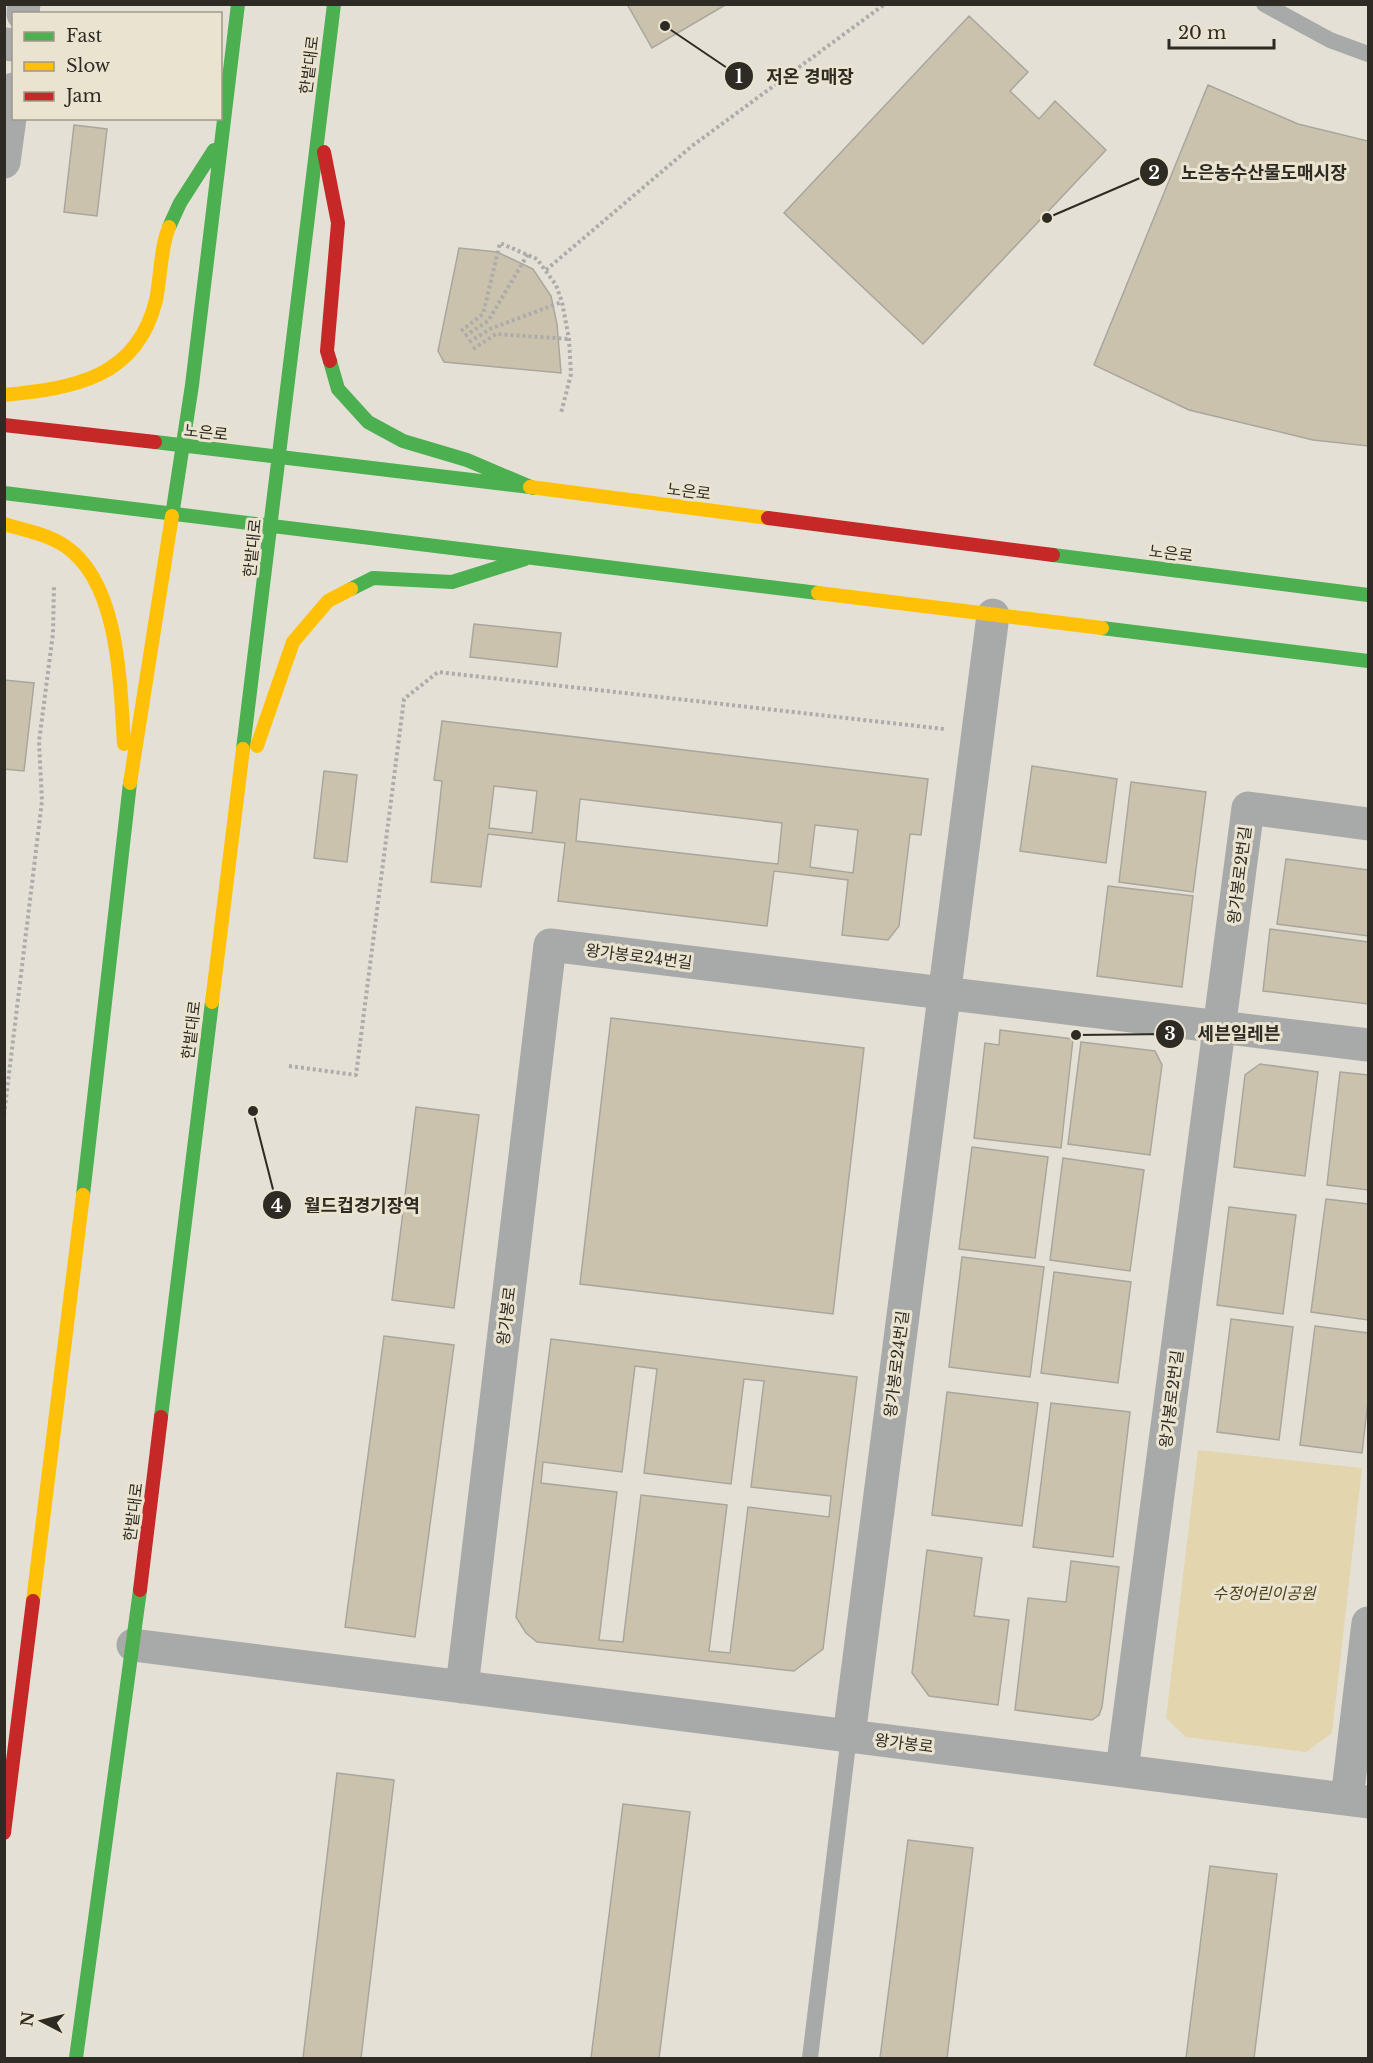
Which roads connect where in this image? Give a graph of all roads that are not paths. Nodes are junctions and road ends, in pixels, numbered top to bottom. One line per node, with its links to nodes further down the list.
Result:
1 (238, 4): 6 (main road)
2 (334, 4): 8 (main road, 한밭대로)
3 (1264, 4): 4 (lane)
4 (1368, 54)
5 (12, 104): 10 (street)
6 (222, 119)
7 (222, 120): 9 (main road)
8 (318, 126): 14 (main road, 한밭대로); 15 (main road)
9 (219, 141): 11 (main road); 13 (main road)
10 (4, 162)
11 (4, 395)
12 (4, 425): 13 (main road, 노은로)
13 (183, 446): 14 (main road, 노은로); 17 (main road)
14 (279, 456): 15 (main road, 노은로); 19 (main road, 한밭대로)
15 (532, 488): 21 (main road, 노은로)
16 (4, 493): 17 (main road)
17 (173, 514): 19 (main road); 24 (main road)
18 (4, 524): 24 (main road)
19 (270, 525): 20 (main road); 25 (main road, 한밭대로)
20 (525, 560): 22 (main road); 25 (main road)
21 (1368, 595)
22 (993, 615): 23 (main road); 28 (street, 왕가봉로24번길)
23 (1368, 662)
24 (129, 792): 37 (main road)
25 (237, 795): 32 (main road, 한밭대로)
26 (1368, 824): 29 (street, 왕가봉로2번길)
27 (550, 945): 28 (street, 왕가봉로24번길); 33 (street, 왕가봉로)
28 (943, 993): 29 (street, 왕가봉로24번길); 34 (street, 왕가봉로24번길)
29 (1219, 1027): 30 (street); 35 (street, 왕가봉로2번길)
30 (1368, 1045)
31 (1367, 1641): 36 (street, 왕가봉로)
32 (133, 1645): 33 (street, 왕가봉로); 38 (main road, 한밭대로)
33 (462, 1687): 34 (street, 왕가봉로)
34 (849, 1736): 35 (street, 왕가봉로); 39 (lane)
35 (1122, 1770): 36 (street, 왕가봉로)
36 (1358, 1800)
37 (4, 1833)
38 (76, 2058)
39 (810, 2058)

